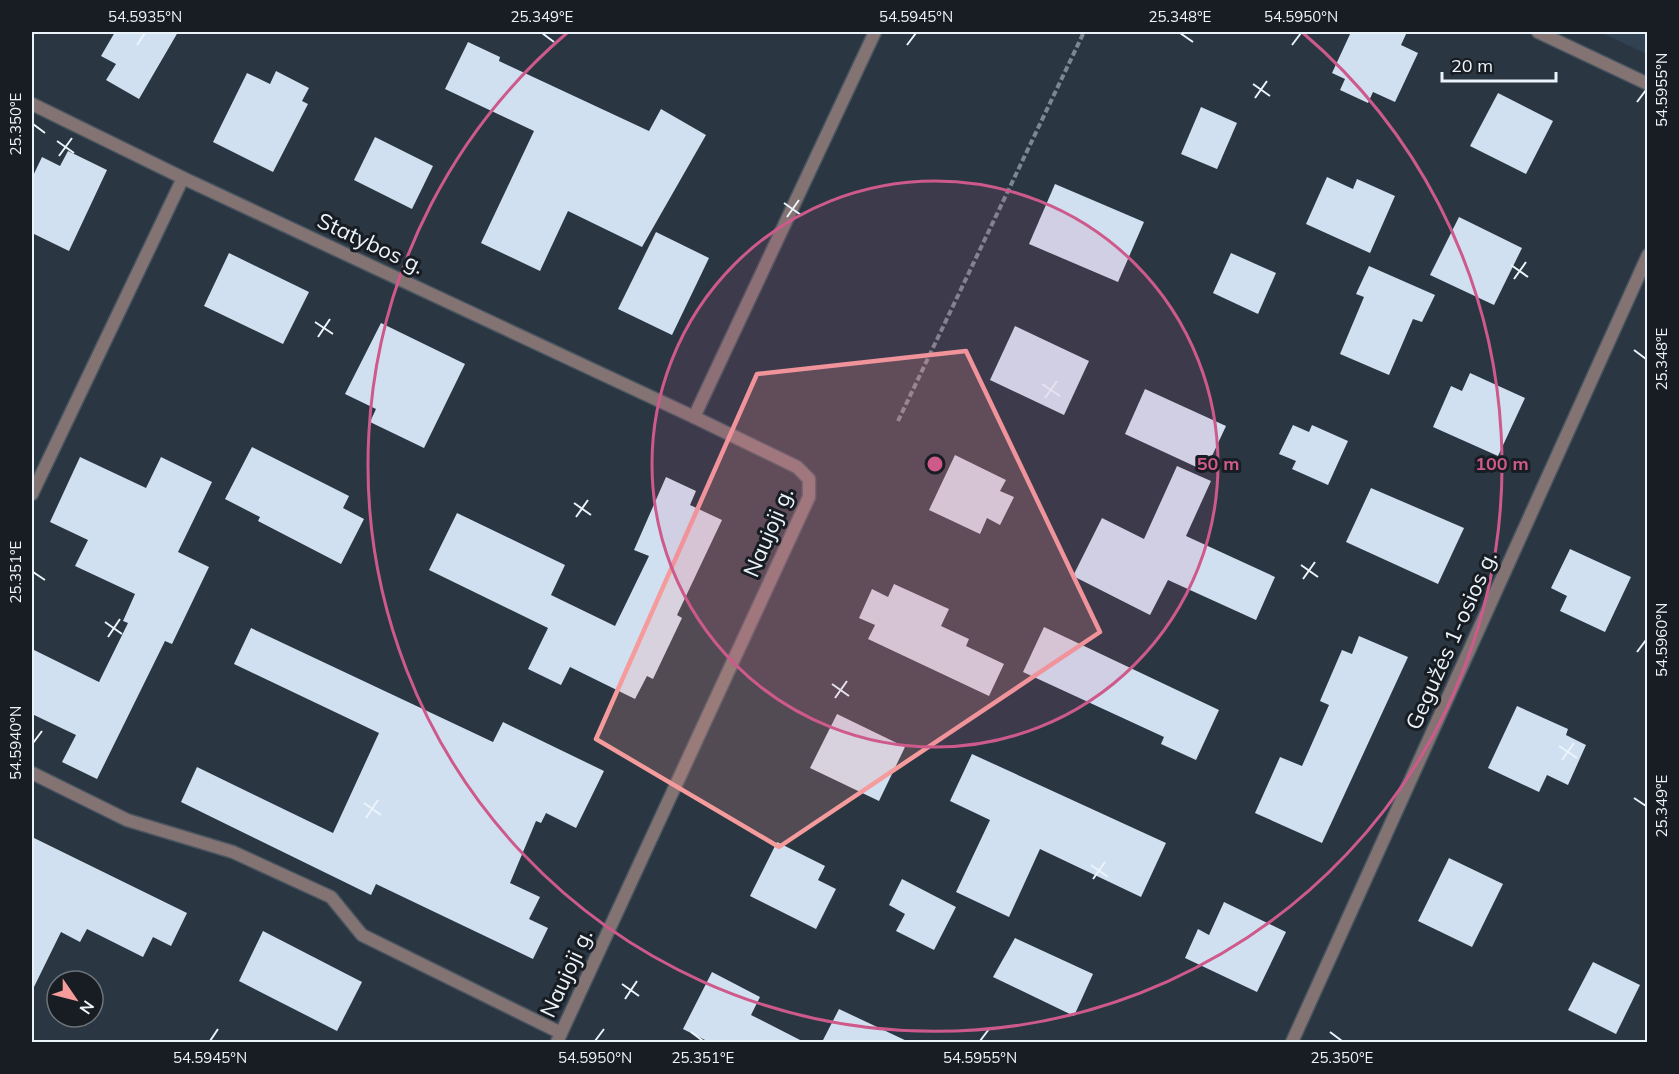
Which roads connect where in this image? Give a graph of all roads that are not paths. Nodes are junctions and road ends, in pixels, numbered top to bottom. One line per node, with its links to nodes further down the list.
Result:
1 (875, 32): 7 (street)
2 (1538, 32): 3 (street)
3 (1647, 84)
4 (32, 104): 5 (street, Statybos g.)
5 (183, 178): 7 (street, Statybos g.); 8 (street)
6 (1647, 255): 11 (street, Gegužės 1-osios g.)
7 (694, 417): 10 (street, Naujoji g.)
8 (32, 494)
9 (32, 773): 10 (street)
10 (559, 1038)
11 (1292, 1042)

